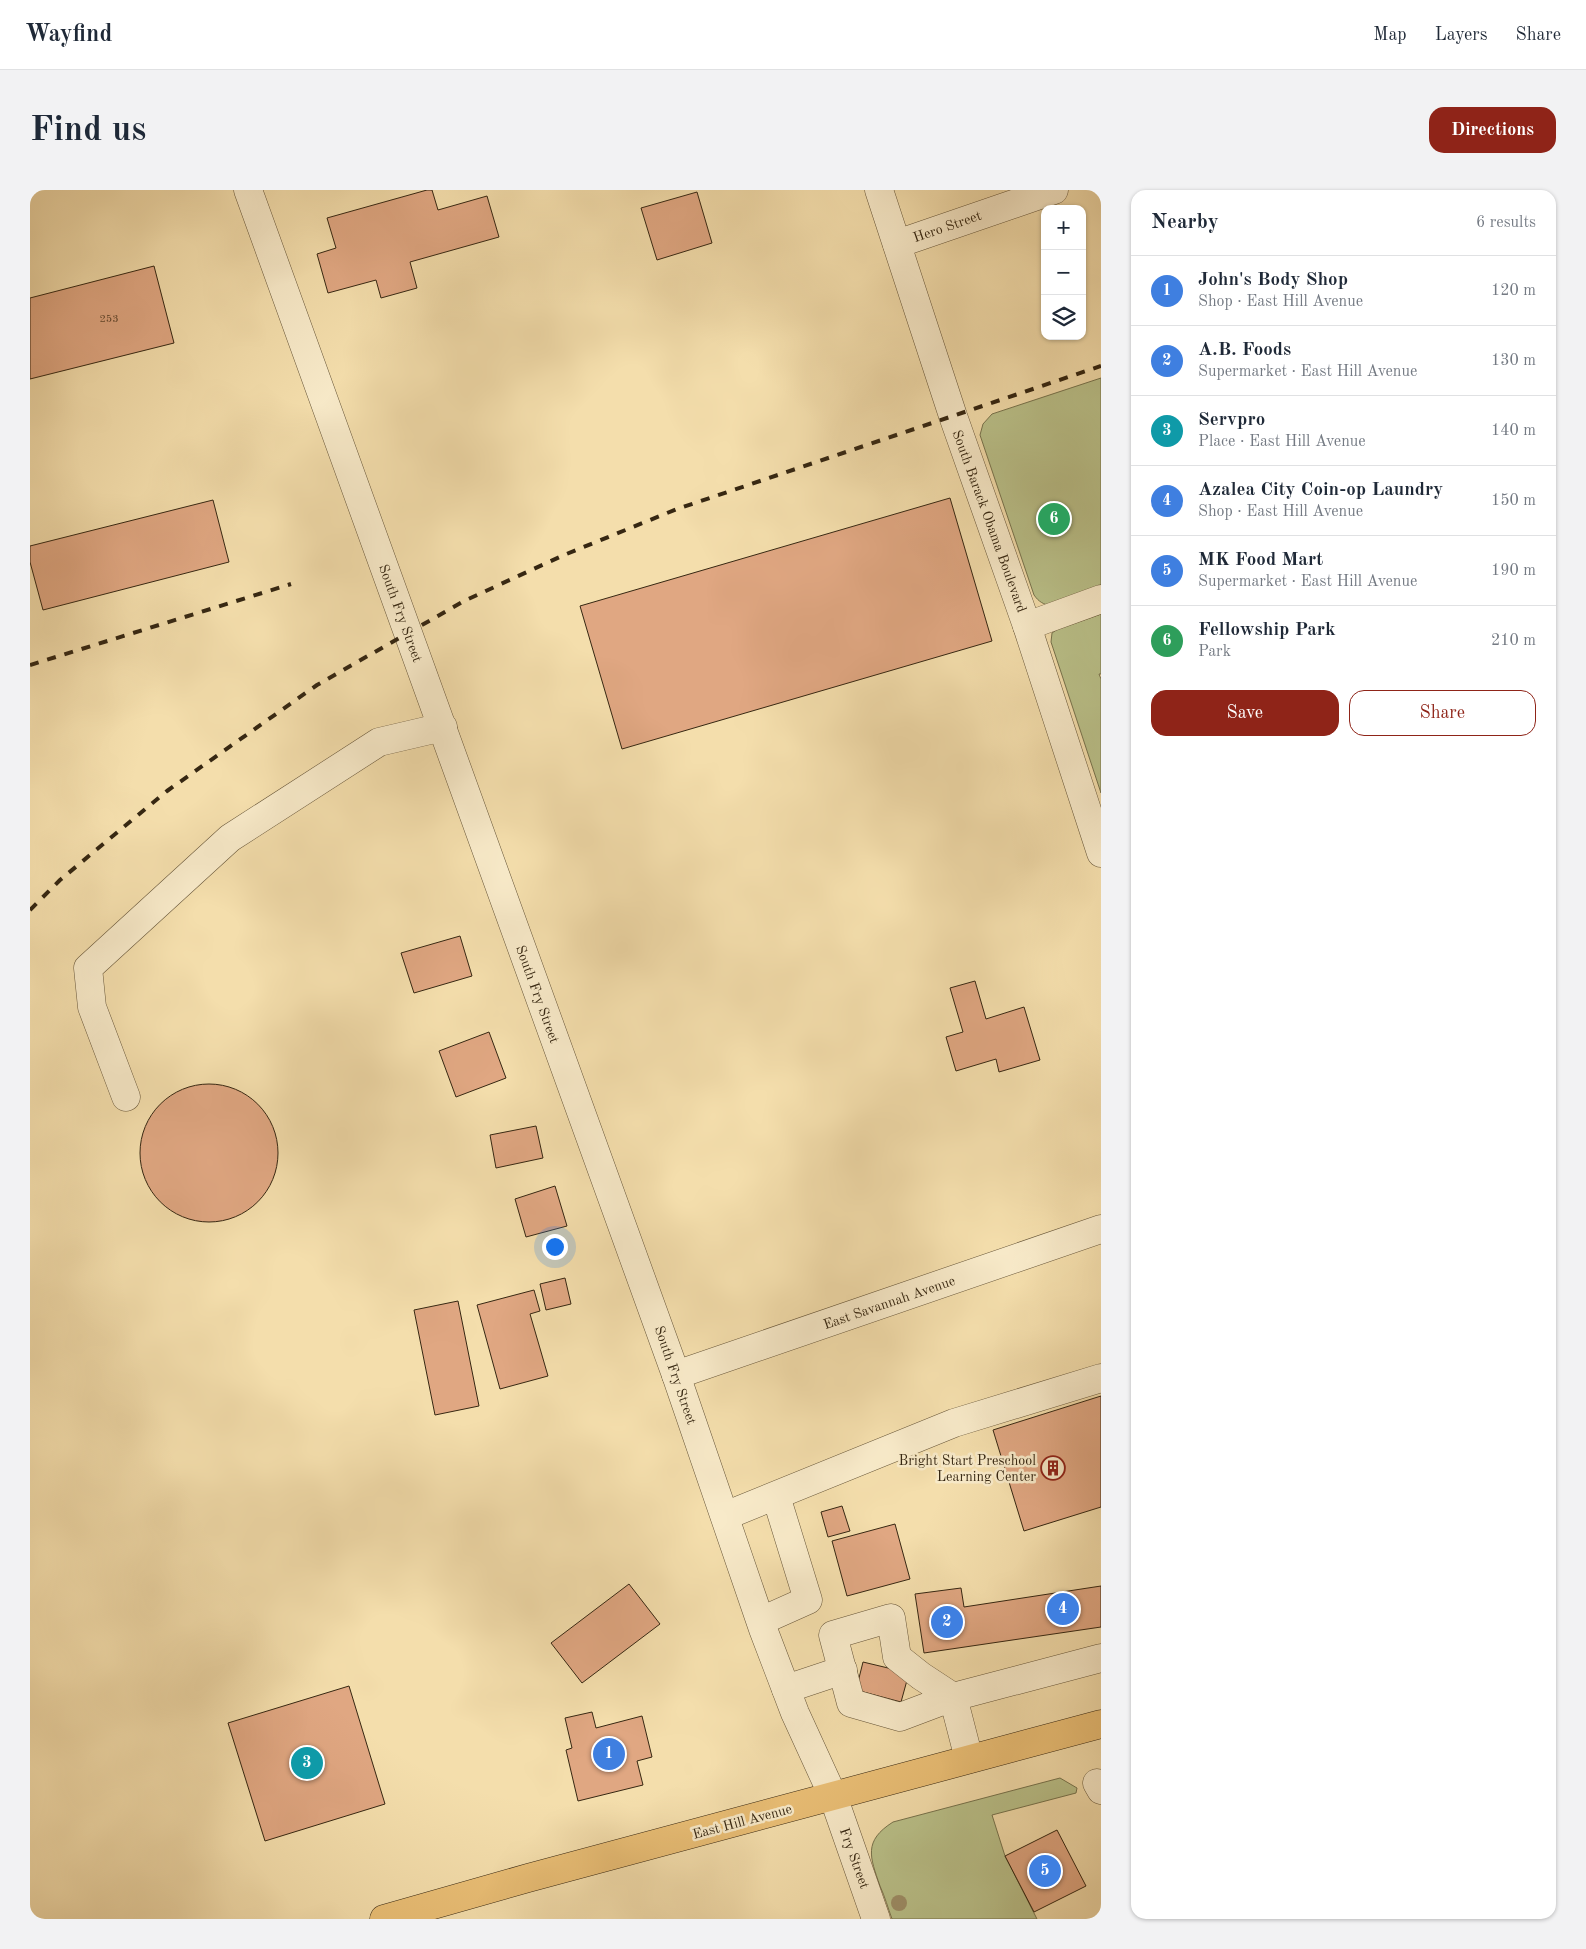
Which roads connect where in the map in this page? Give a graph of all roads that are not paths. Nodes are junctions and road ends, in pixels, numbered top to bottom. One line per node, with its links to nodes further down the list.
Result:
1 (248, 190): 7 (street, South Fry Street)
2 (879, 190): 4 (street, South Barack Obama Boulevard)
3 (1054, 190): 4 (street, Hero Street)
4 (896, 244): 6 (street, South Barack Obama Boulevard)
5 (1101, 600): 6 (street)
6 (1027, 626): 8 (street, South Barack Obama Boulevard)
7 (443, 727): 9 (street); 11 (street, South Fry Street)
8 (1101, 853)
9 (126, 1097)
10 (1101, 1229): 11 (street, East Savannah Avenue)
11 (676, 1376): 14 (street, South Fry Street)
12 (1101, 1378): 13 (street)
13 (776, 1496): 14 (street); 15 (street)
14 (725, 1516): 15 (street, South Fry Street)
15 (761, 1621): 18 (street, South Fry Street)
16 (1101, 1658): 19 (street)
17 (843, 1670): 18 (street); 19 (street); 19 (street)
18 (786, 1689): 24 (street, South Fry Street)
19 (953, 1697): 21 (street)
20 (1101, 1724): 21 (highway, East Hill Avenue)
21 (969, 1760): 24 (highway, East Hill Avenue)
22 (1101, 1786): 23 (street)
23 (1101, 1790)
24 (833, 1796): 25 (highway, East Hill Avenue); 26 (street, Fry Street)
25 (384, 1919)
26 (876, 1919)

